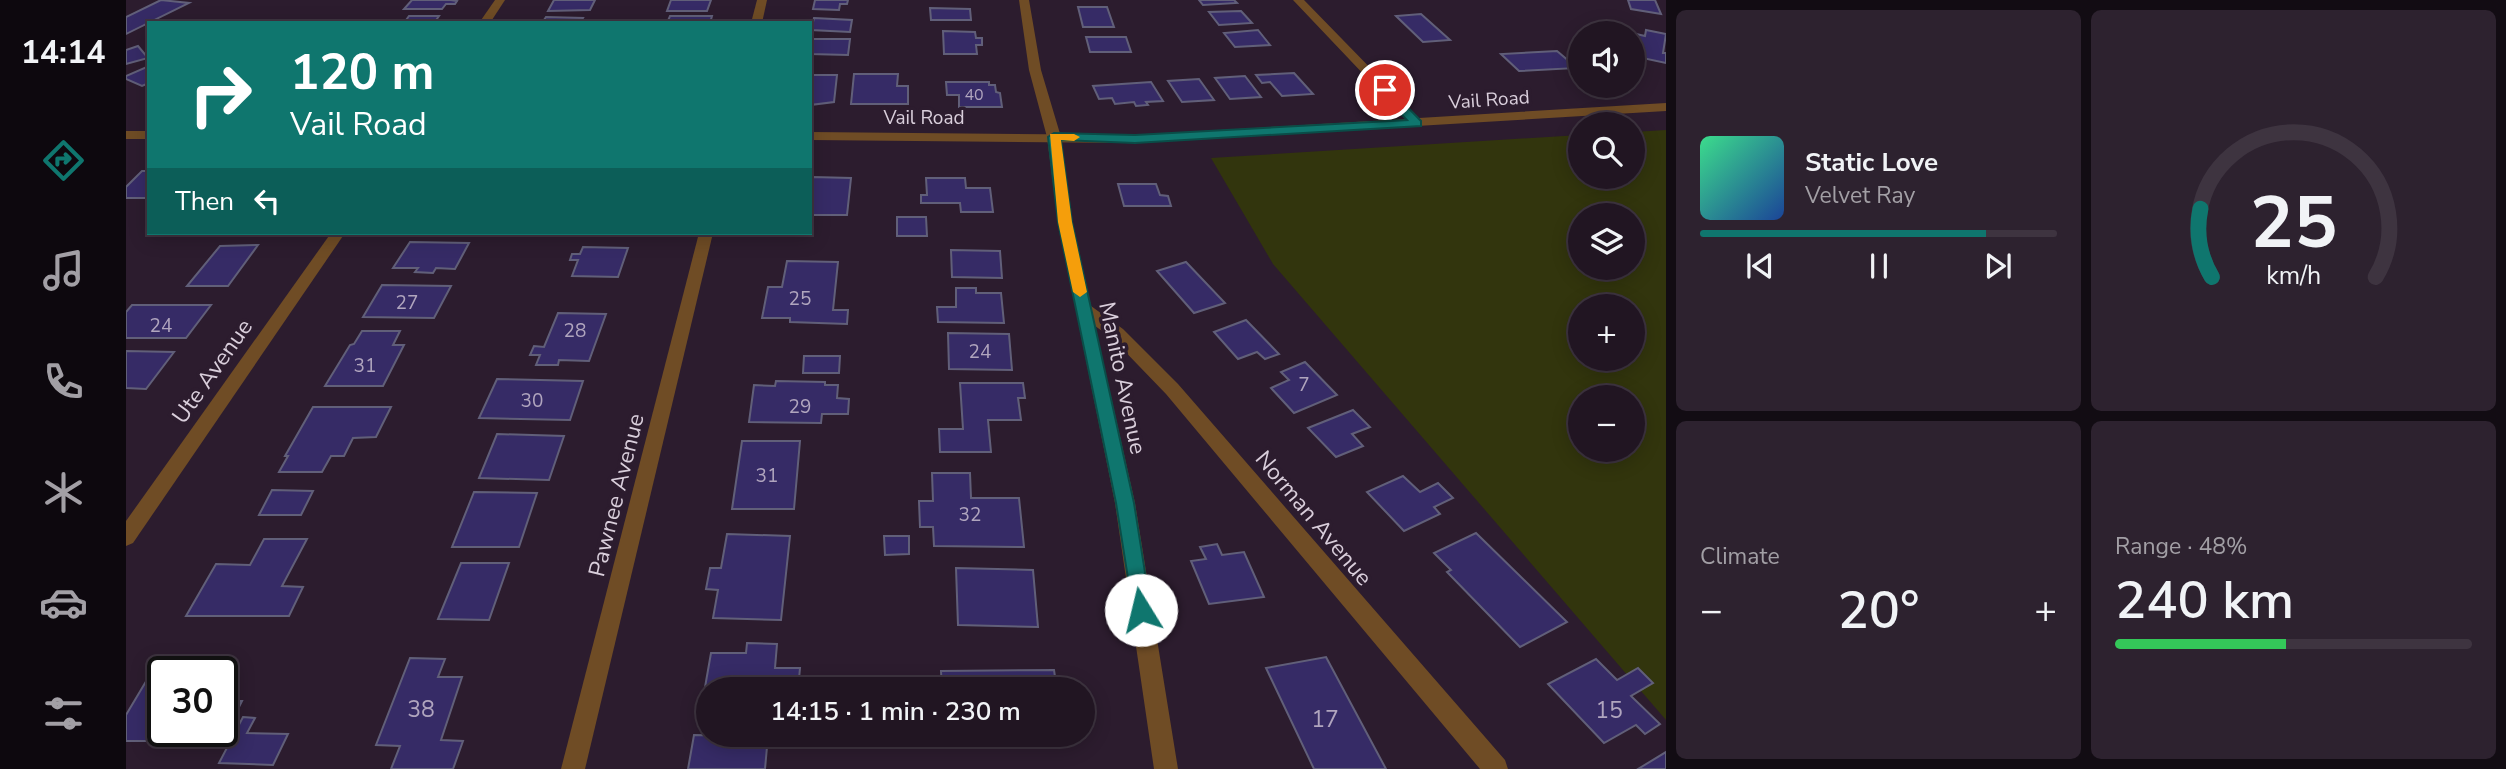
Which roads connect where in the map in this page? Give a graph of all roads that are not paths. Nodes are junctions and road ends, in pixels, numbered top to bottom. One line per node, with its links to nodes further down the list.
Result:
1 (500, 0): 5 (street)
2 (762, 0): 6 (street)
3 (1024, 0): 12 (street, Manito Avenue)
4 (1298, 0): 8 (street)
5 (485, 21)
6 (757, 21)
7 (1666, 107): 8 (street, Vail Road)
8 (1417, 123): 12 (street, Vail Road)
9 (126, 135): 10 (street)
10 (147, 135)
11 (812, 136): 12 (street, Vail Road)
12 (1054, 137): 15 (street, Manito Avenue)
13 (337, 235): 16 (street, Ute Avenue)
14 (706, 235): 17 (street, Pawnee Avenue)
15 (1084, 309): 18 (street, Manito Avenue); 19 (street, Norman Avenue)
16 (126, 537)
17 (573, 769)
18 (1166, 769)
19 (1496, 769)

